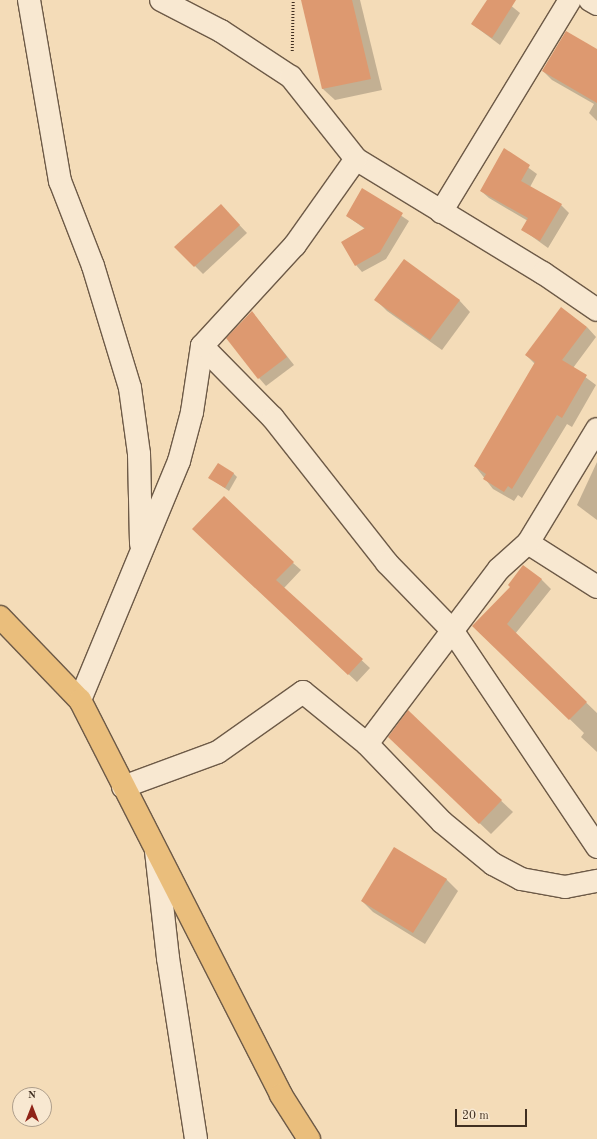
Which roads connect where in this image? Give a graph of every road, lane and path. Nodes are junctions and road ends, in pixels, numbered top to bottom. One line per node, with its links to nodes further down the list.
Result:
1 (28, 0): 14 (street)
2 (161, 0): 7 (street)
3 (293, 0): 7 (path)
4 (570, 0): 9 (street)
5 (590, 0): 6 (street)
6 (597, 4)
7 (291, 77): 8 (street)
8 (356, 159): 9 (street); 11 (street)
9 (442, 212): 10 (street)
10 (597, 310)
11 (202, 346): 14 (street); 17 (street)
12 (597, 429): 13 (street)
13 (528, 544): 15 (street); 17 (street)
14 (142, 553): 18 (street)
15 (597, 587)
16 (0, 617): 18 (main road)
17 (452, 630): 19 (street); 21 (street)
18 (80, 700): 20 (main road)
19 (367, 744): 20 (street); 23 (street)
20 (123, 787): 22 (main road)
21 (597, 847)
22 (156, 851): 24 (street); 25 (main road)
23 (597, 882)
24 (196, 1139)
25 (309, 1139)

